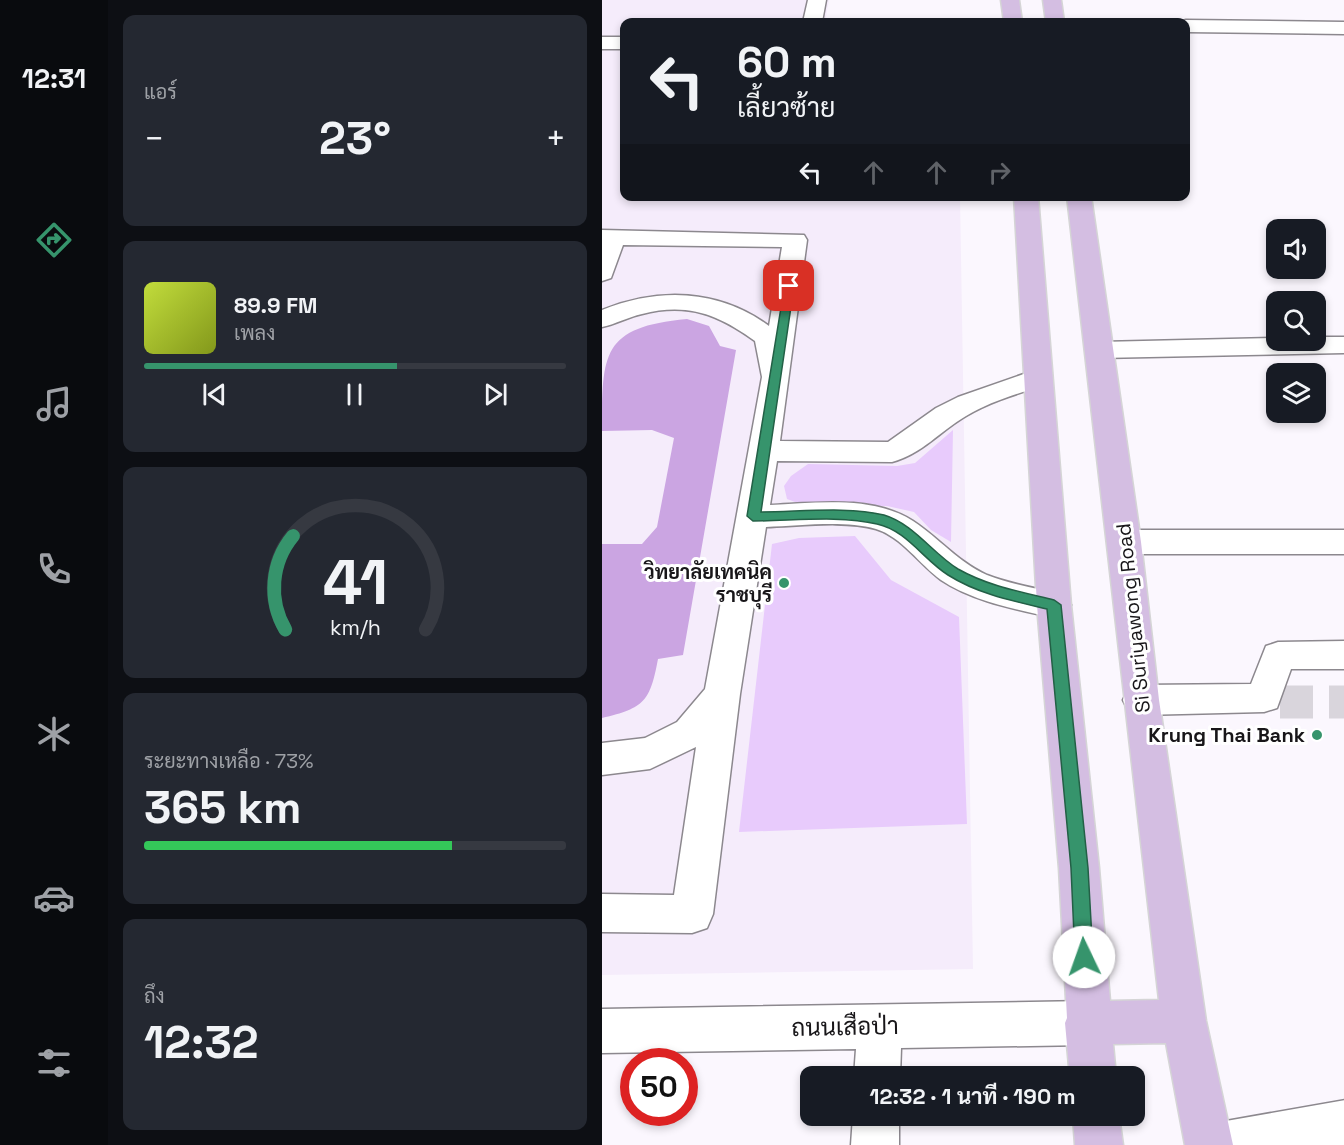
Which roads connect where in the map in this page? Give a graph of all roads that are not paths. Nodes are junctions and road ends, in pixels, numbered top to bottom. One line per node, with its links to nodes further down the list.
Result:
1 (817, 0): 4 (street)
2 (1010, 0): 5 (main road)
3 (1052, 0): 6 (main road)
4 (814, 18)
5 (1012, 18)
6 (1054, 18)
7 (1190, 26): 8 (street)
8 (1344, 28)
9 (620, 29): 10 (street)
10 (602, 30)
11 (620, 43): 12 (street)
12 (602, 44)
13 (1026, 201): 21 (main road)
14 (1080, 201): 19 (main road, Si Suriyawong Road)
15 (608, 237): 16 (street); 20 (street)
16 (602, 273)
17 (602, 319): 20 (street)
18 (1344, 345): 19 (street)
19 (1100, 350): 24 (main road, Si Suriyawong Road)
20 (776, 377): 22 (street)
21 (1038, 378): 22 (street); 26 (main road)
22 (762, 451): 23 (street)
23 (753, 516): 26 (street); 28 (street)
24 (1125, 542): 25 (street); 29 (main road, Si Suriyawong Road)
25 (1344, 542)
26 (1054, 605): 33 (main road)
27 (1344, 654): 29 (street)
28 (722, 694): 30 (street); 31 (street)
29 (1141, 700): 32 (main road, Si Suriyawong Road)
30 (602, 759)
31 (602, 913)
32 (1184, 1021): 33 (main road); 43 (main road, Si Suriyawong Road)
33 (1087, 1023): 34 (street, ถนนเสือป่า); 37 (main road)
34 (879, 1026): 35 (street, ถนนเสือป่า); 36 (street)
35 (602, 1031)
36 (877, 1066)
37 (1092, 1066)
38 (1344, 1123): 44 (street)
39 (876, 1126): 41 (street)
40 (1097, 1126): 42 (main road)
41 (875, 1145)
42 (1099, 1145)
43 (1209, 1145)
44 (1226, 1145)

